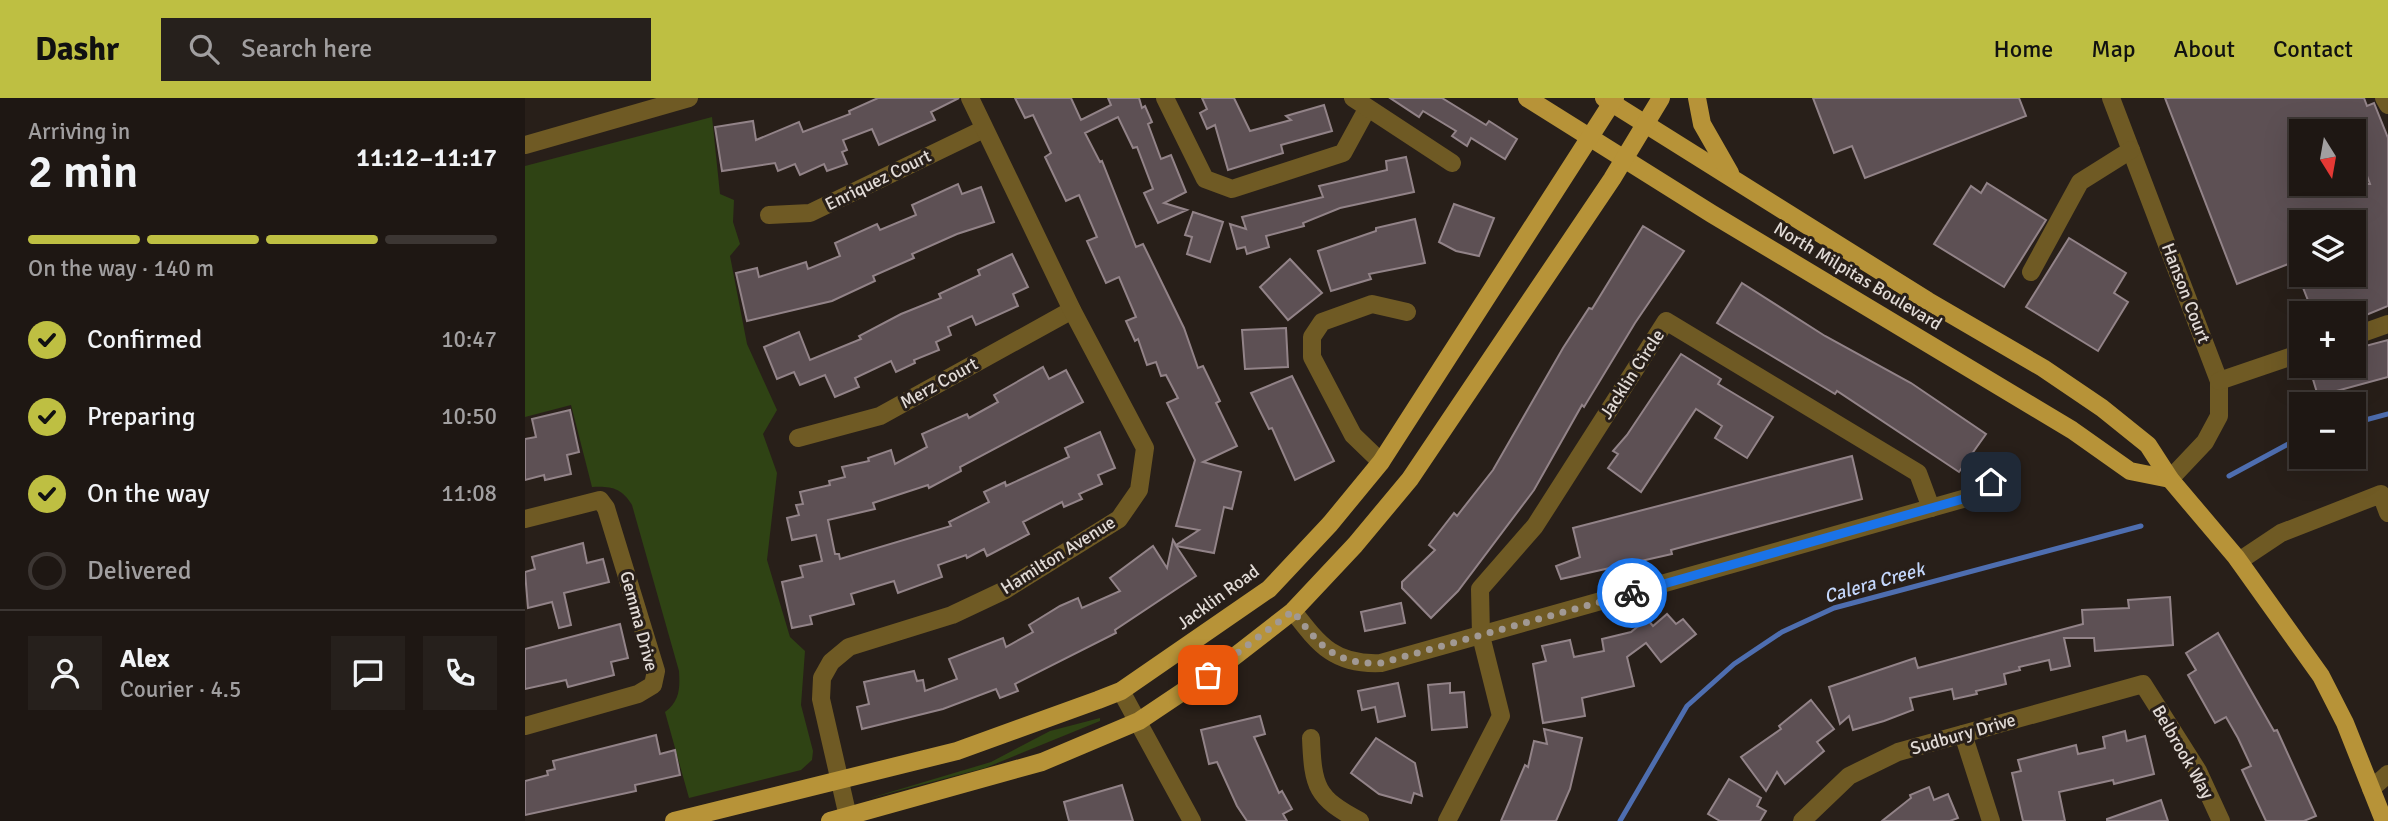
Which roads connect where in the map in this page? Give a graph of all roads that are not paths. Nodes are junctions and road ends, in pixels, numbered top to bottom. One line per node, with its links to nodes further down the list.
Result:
1 (689, 98): 15 (street)
2 (970, 98): 13 (street, Hamilton Avenue)
3 (1165, 98): 10 (street)
4 (1527, 98): 14 (main road, North Milpitas Boulevard)
5 (1661, 98): 12 (main road)
6 (1697, 98): 19 (main road)
7 (2111, 98): 16 (street, Hanson Court)
8 (2383, 98): 11 (street)
9 (1610, 100): 12 (main road, North Milpitas Boulevard); 14 (main road, Jacklin Road)
10 (1360, 104): 18 (street)
11 (2388, 105)
12 (1646, 124): 17 (main road); 19 (main road, North Milpitas Boulevard)
13 (984, 129): 20 (street, Enriquez Court); 22 (street, Hamilton Avenue)
14 (1589, 138): 17 (main road, North Milpitas Boulevard); 29 (main road, Jacklin Road)
15 (525, 145)
16 (2131, 150): 21 (street); 27 (street, Hanson Court)
17 (1624, 159): 31 (main road, North Milpitas Boulevard); 37 (main road)
18 (1452, 163)
19 (1736, 182): 31 (main road, North Milpitas Boulevard)
20 (769, 215)
21 (2031, 272)
22 (1072, 310): 28 (street, Merz Court); 46 (street, Hamilton Avenue)
23 (1407, 312): 29 (street)
24 (2388, 324): 25 (street)
25 (2366, 332)
26 (2289, 357): 27 (street)
27 (2219, 381): 31 (street, Hanson Court)
28 (798, 438)
29 (1381, 462): 40 (main road, Jacklin Road)
30 (2006, 470): 33 (street)
31 (2171, 479): 36 (main road, North Milpitas Boulevard)
32 (2385, 492): 34 (street); 36 (street)
33 (1931, 508): 38 (street); 38 (street, Jacklin Circle)
34 (2388, 513)
35 (525, 519): 42 (street, Gemma Drive)
36 (2239, 561): 47 (main road, North Milpitas Boulevard)
37 (1293, 611): 38 (street); 41 (main road)
38 (1481, 635): 53 (street)
39 (2143, 684): 43 (street, Sudbury Drive); 56 (street, Belbrook Way)
40 (1121, 691): 41 (street); 46 (main road, Jacklin Road)
41 (1139, 721): 48 (main road); 51 (street)
42 (525, 726)
43 (1963, 734): 54 (street, Sudbury Drive); 55 (street)
44 (1311, 738): 52 (street)
45 (2388, 774): 47 (street)
46 (838, 781): 48 (street, Hamilton Avenue); 49 (main road, Jacklin Road)
47 (2371, 789): 57 (main road, North Milpitas Boulevard)
48 (849, 819): 50 (main road)
49 (674, 821)
50 (830, 821)
51 (1192, 821)
52 (1360, 821)
53 (1447, 821)
54 (1802, 821)
55 (1991, 821)
56 (2221, 821)
57 (2384, 821)

